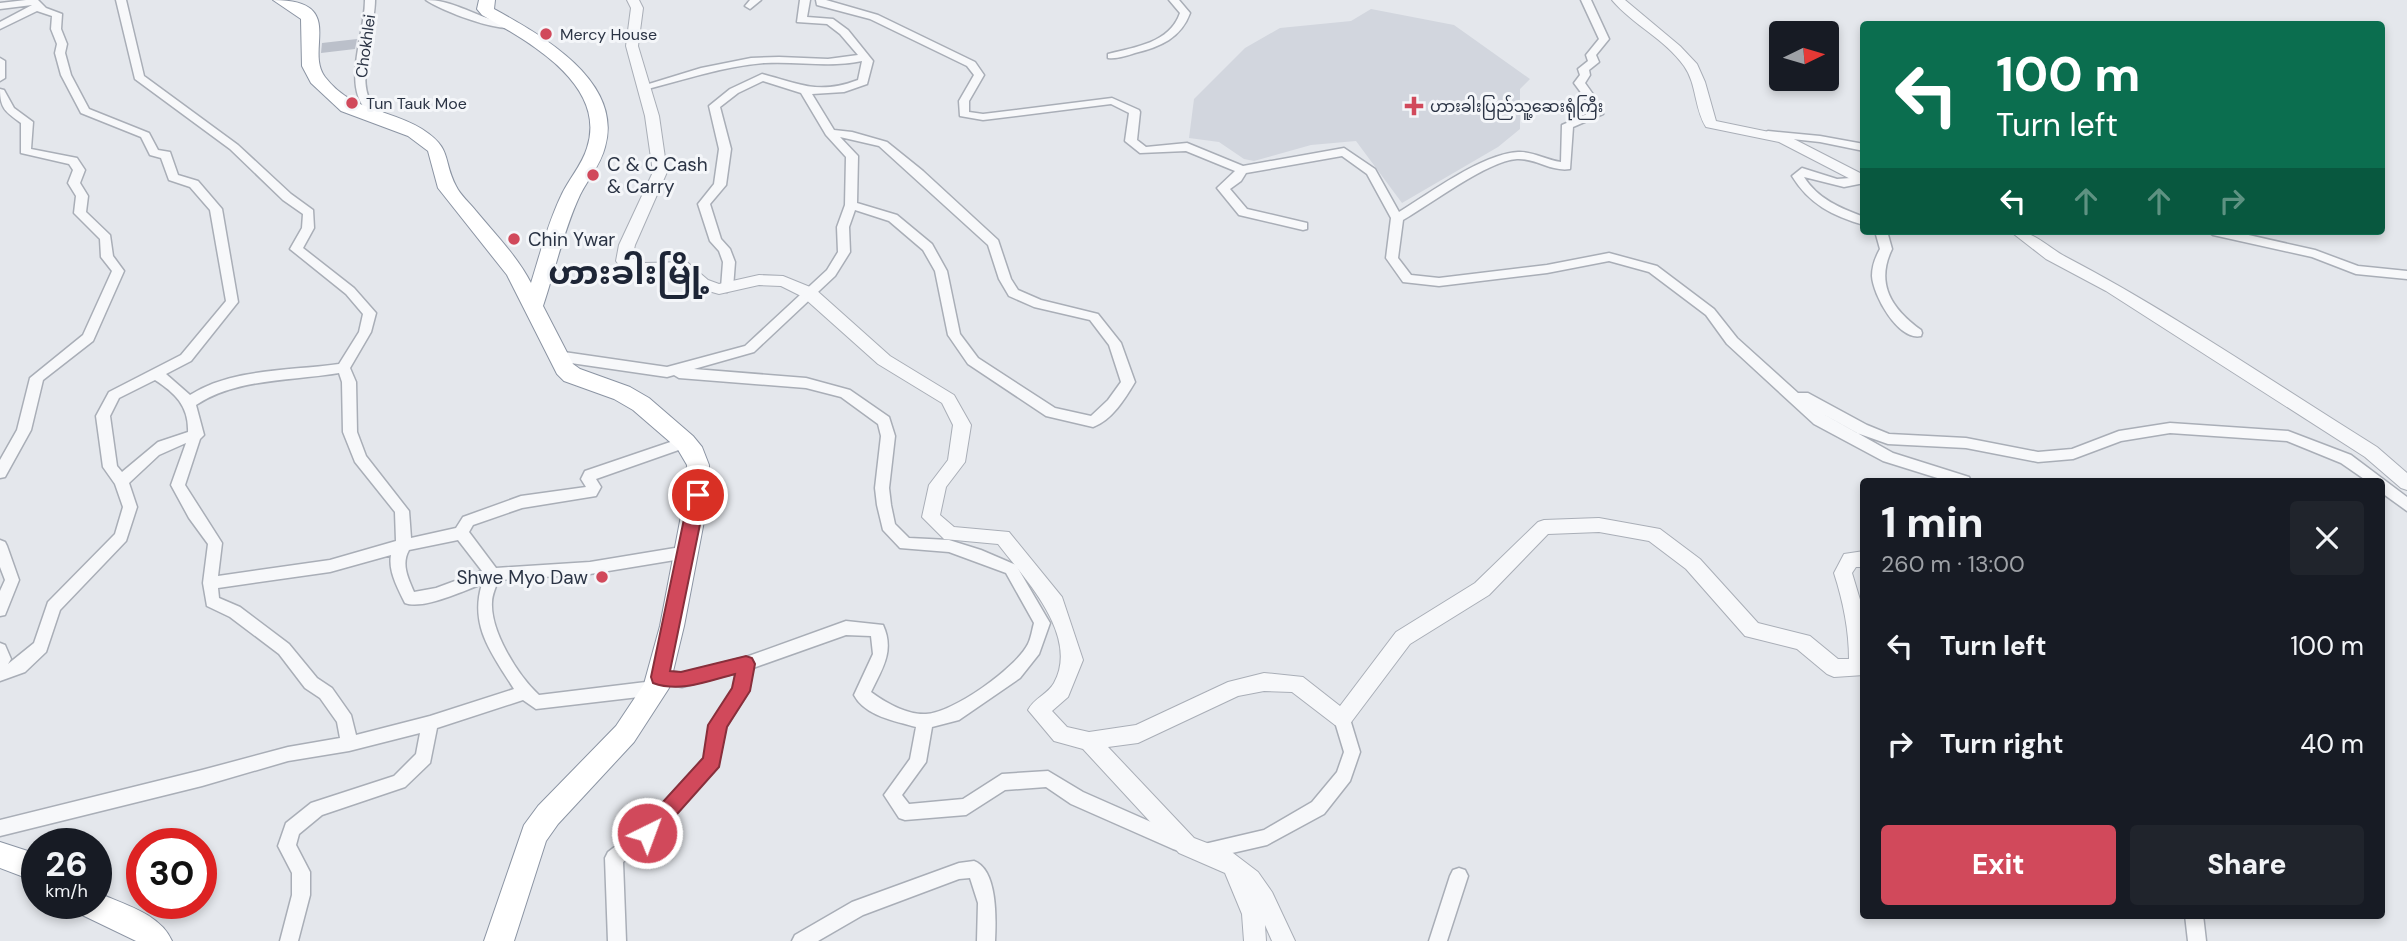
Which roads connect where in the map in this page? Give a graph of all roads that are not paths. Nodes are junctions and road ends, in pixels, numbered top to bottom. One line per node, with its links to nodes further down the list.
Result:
1 (121, 0): 43 (street)
2 (282, 0): 23 (highway)
3 (370, 0): 23 (street, Chokhlei)
4 (431, 0): 15 (street)
5 (487, 0): 15 (highway)
6 (633, 0): 20 (street)
7 (805, 0): 17 (street)
8 (821, 0): 27 (street)
9 (1174, 0): 16 (street)
10 (1586, 0): 31 (street)
11 (1618, 0): 25 (street)
12 (0, 6): 13 (street)
13 (38, 6): 14 (street); 45 (street)
14 (0, 26)
15 (512, 26): 40 (highway)
16 (1112, 56)
17 (864, 57): 20 (street); 21 (street)
18 (0, 61): 19 (street)
19 (0, 78)
20 (644, 87): 38 (street)
21 (805, 91): 24 (street); 38 (street)
22 (0, 92): 50 (street)
23 (389, 122): 40 (highway)
24 (830, 133): 30 (street); 30 (street)
25 (1763, 133): 26 (street); 28 (street)
26 (1860, 147)
27 (1242, 170): 31 (street); 33 (street)
28 (1860, 179)
29 (1860, 180): 32 (street)
30 (851, 205): 39 (street)
31 (1397, 218): 46 (street)
32 (1860, 219)
33 (1303, 226)
34 (1884, 235): 41 (street)
35 (2023, 235): 54 (street)
36 (2232, 235): 37 (street)
37 (2407, 275)
38 (727, 288): 39 (street)
39 (809, 293): 44 (street); 77 (street)
40 (531, 308): 42 (highway)
41 (1916, 333)
42 (557, 356): 44 (street); 49 (highway)
43 (342, 368): 47 (street); 58 (street)
44 (667, 372): 75 (street)
45 (155, 373): 47 (street); 53 (street)
46 (1787, 388): 51 (street); 52 (street)
47 (190, 402): 48 (street)
48 (197, 435): 53 (street); 64 (street)
49 (685, 442): 57 (street); 60 (highway)
50 (0, 473)
51 (1954, 478)
52 (2373, 478)
53 (121, 482): 71 (street)
54 (2407, 483)
55 (2385, 487): 56 (street)
56 (2407, 505)
57 (461, 533): 58 (street); 63 (street)
58 (404, 545): 63 (street); 64 (street)
59 (0, 546): 62 (street)
60 (687, 552): 63 (street); 72 (highway)
61 (1860, 559): 66 (street)
62 (4, 568): 65 (street)
63 (492, 574): 73 (street)
64 (210, 583): 78 (street)
65 (0, 610)
66 (1860, 630)
67 (0, 650): 69 (street)
68 (1860, 651): 74 (street)
69 (0, 664)
70 (746, 664): 72 (street); 75 (street); 90 (street)
71 (0, 674)
72 (658, 682): 73 (street); 89 (highway)
73 (525, 692): 76 (street)
74 (1342, 719): 77 (street); 80 (street)
75 (925, 722): 80 (street)
76 (430, 723): 78 (street); 88 (street)
77 (1089, 741): 80 (street)
78 (349, 744): 79 (street)
79 (0, 828)
80 (1196, 849): 83 (street)
81 (0, 855): 82 (highway)
82 (21, 862)
83 (1233, 866): 93 (street); 94 (street)
84 (1460, 876): 95 (street)
85 (112, 914): 87 (highway)
86 (2194, 919): 96 (street)
87 (157, 941)
88 (289, 941)
89 (499, 941)
90 (617, 941)
91 (801, 941): 92 (street)
92 (986, 941)
93 (1255, 941)
94 (1284, 941)
95 (1438, 941)
96 (2197, 941)

